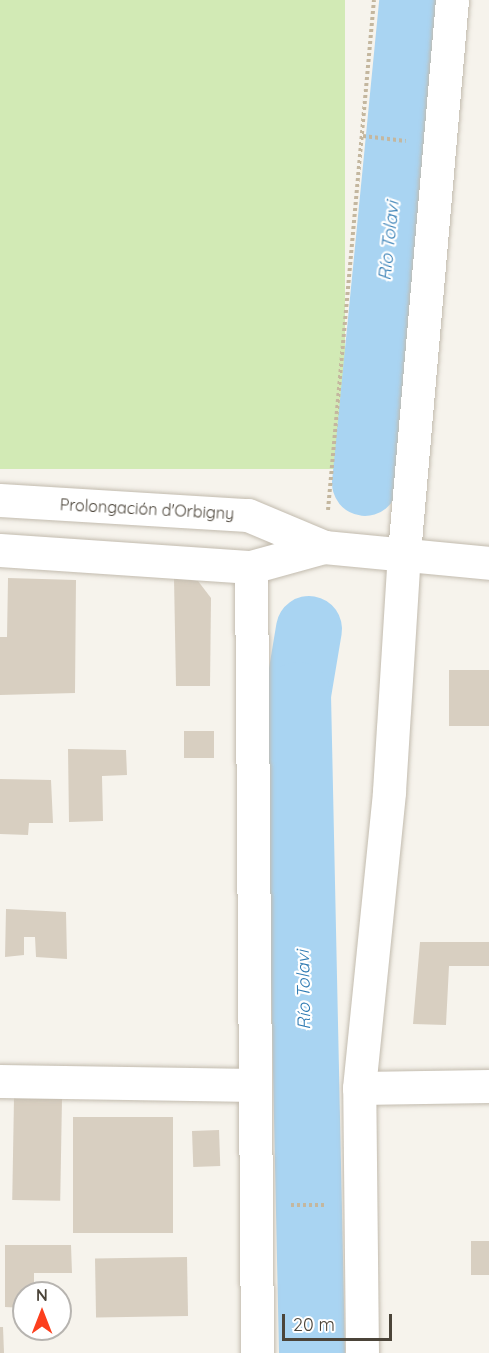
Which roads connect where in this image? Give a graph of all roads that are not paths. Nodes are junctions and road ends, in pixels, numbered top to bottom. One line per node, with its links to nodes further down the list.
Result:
1 (452, 0): 5 (street)
2 (0, 500): 3 (street, Prolongación d'Orbigny)
3 (324, 547): 5 (street, Prolongación d'Orbigny); 7 (street, Prolongación d'Orbigny)
4 (0, 550): 7 (street, Prolongación d'Orbigny)
5 (404, 553): 6 (street, Prolongación d'Orbigny); 11 (street)
6 (489, 563)
7 (251, 567): 9 (street)
8 (0, 1081): 9 (street)
9 (255, 1085): 12 (street)
10 (489, 1086): 11 (street)
11 (359, 1088): 13 (street)
12 (257, 1353)
13 (362, 1353)

